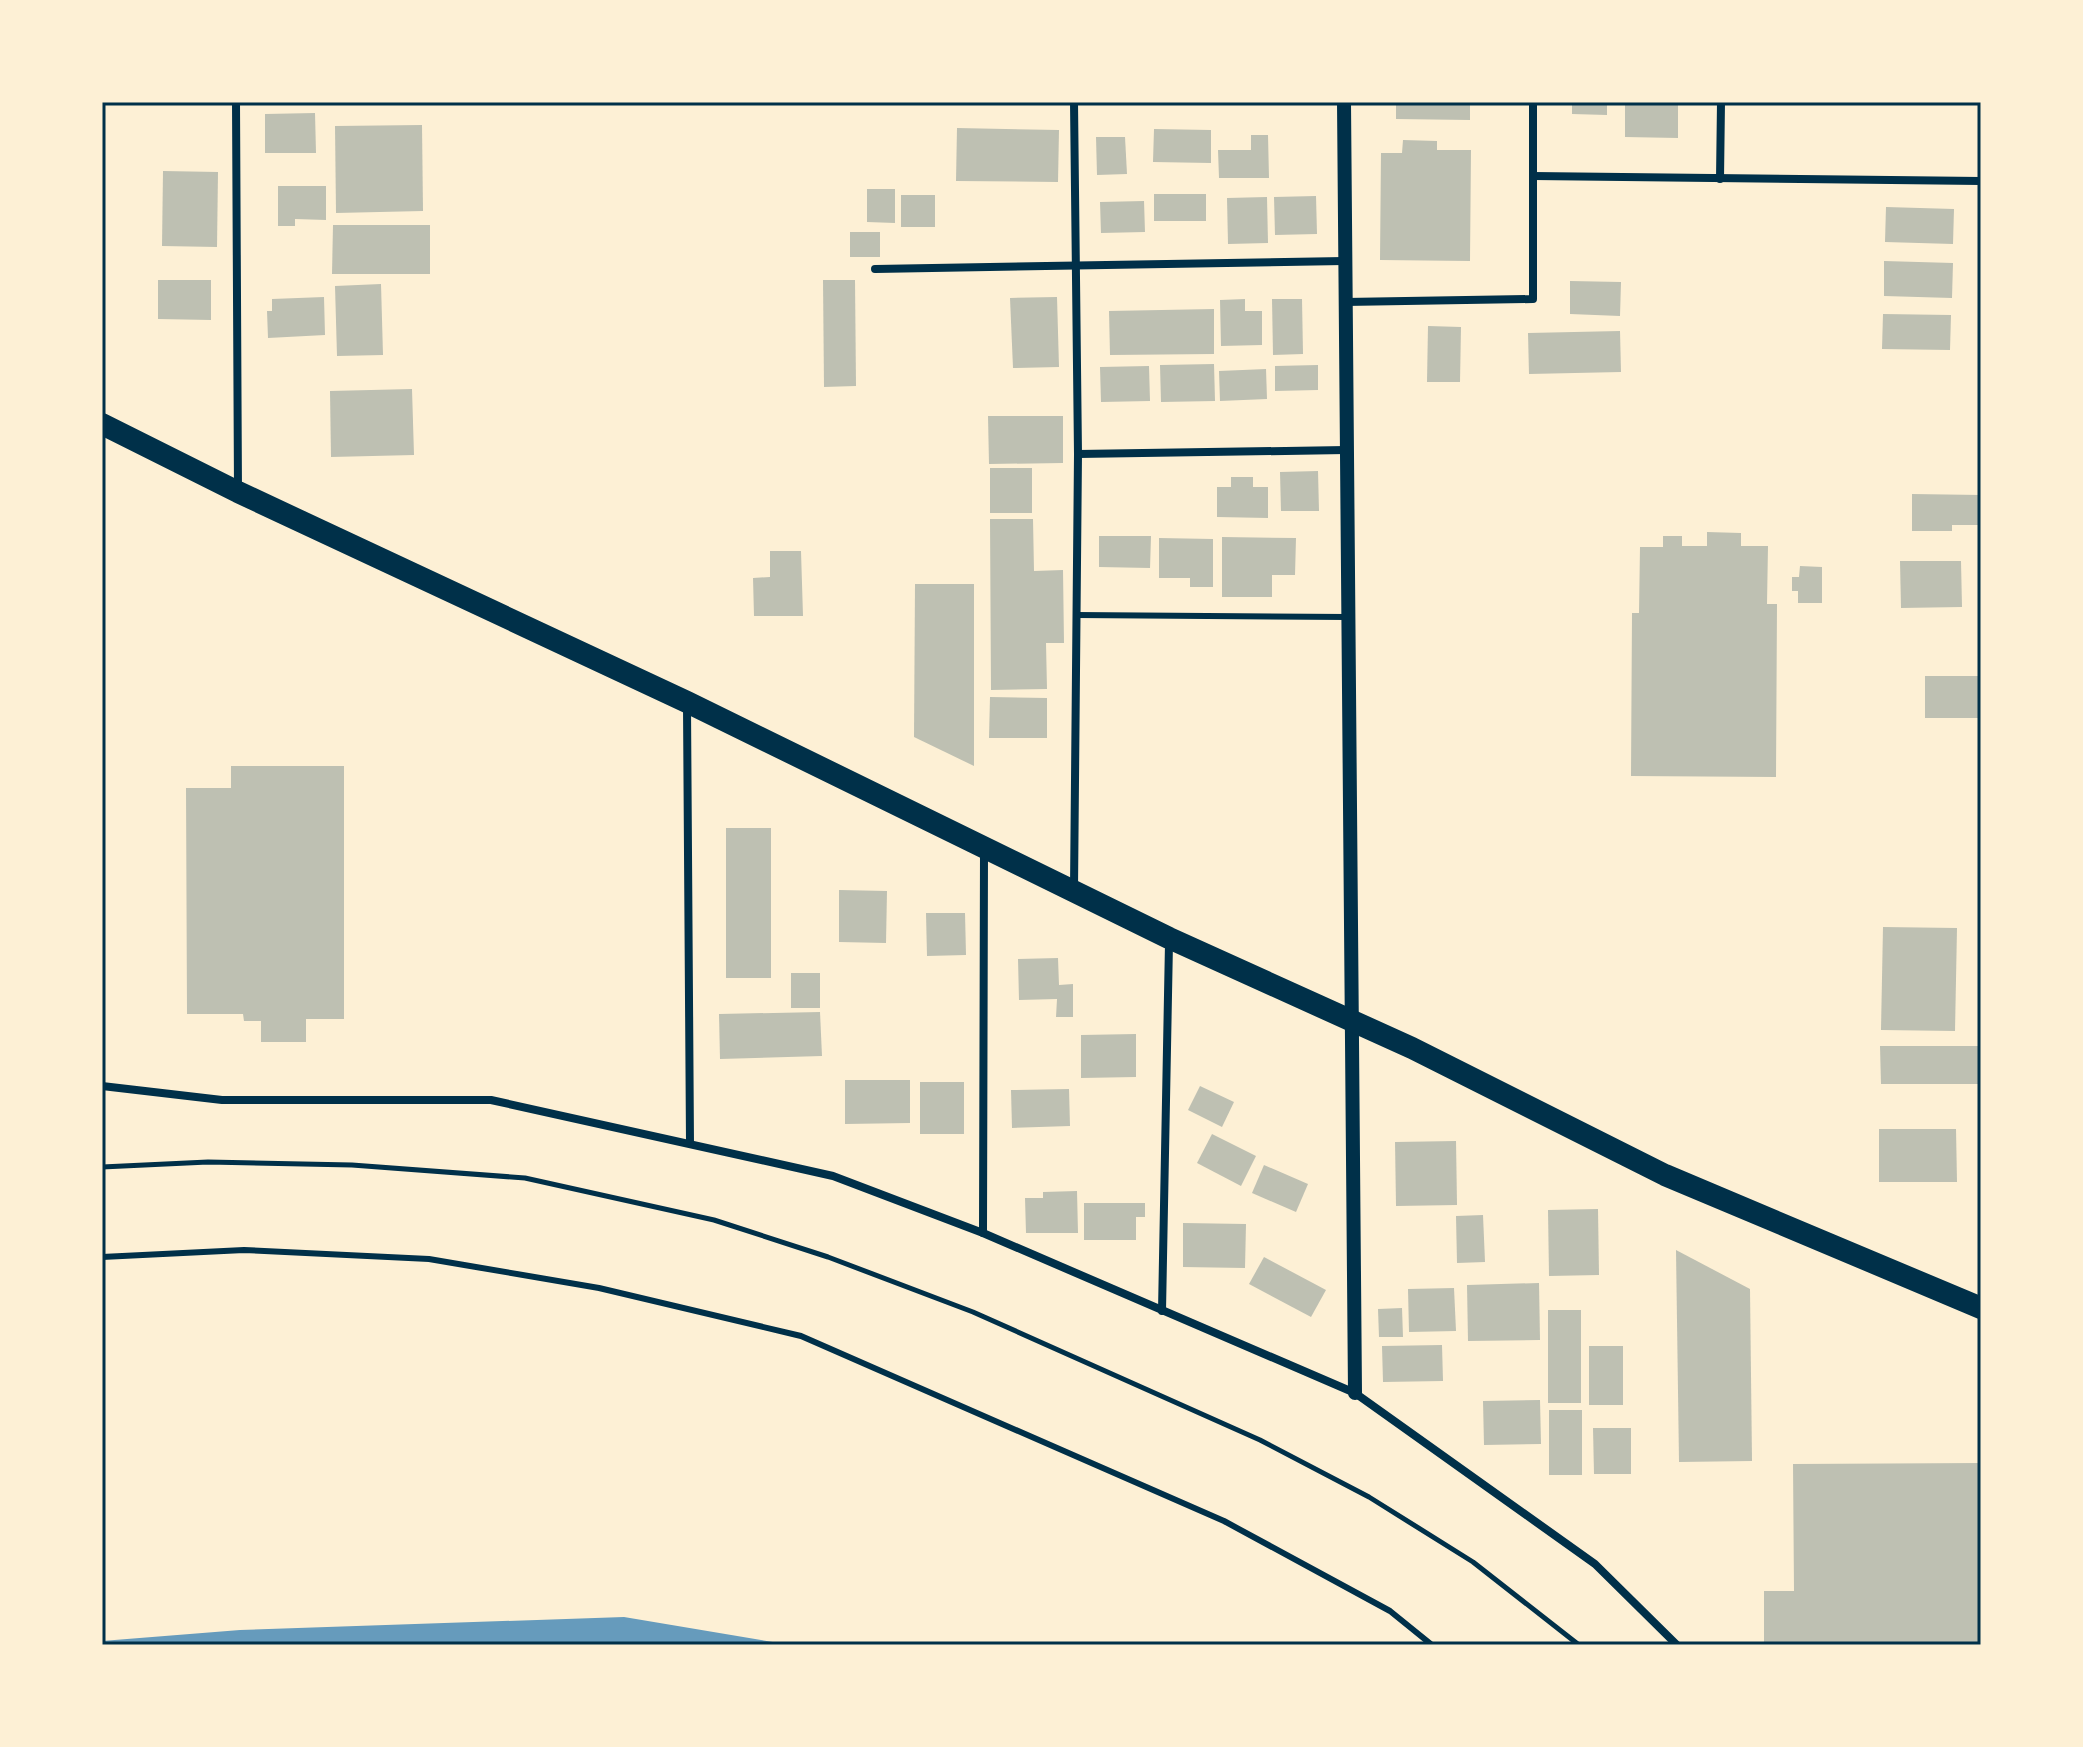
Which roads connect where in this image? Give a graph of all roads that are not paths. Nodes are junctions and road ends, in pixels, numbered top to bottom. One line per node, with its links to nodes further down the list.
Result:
1 (236, 102): 16 (street)
2 (1074, 102): 10 (street)
3 (1344, 102): 9 (street)
4 (1533, 102): 6 (street)
5 (1721, 102): 7 (street)
6 (1533, 176): 7 (street); 12 (street)
7 (1720, 179): 8 (street)
8 (1981, 181)
9 (1344, 261): 10 (street); 12 (street)
10 (1076, 266): 11 (street); 15 (street)
11 (875, 269)
12 (1345, 302): 14 (street)
13 (102, 424): 16 (highway)
14 (1346, 450): 15 (street); 18 (street)
15 (1078, 454): 17 (street)
16 (238, 492): 19 (highway)
17 (1076, 615): 18 (lane); 21 (street)
18 (1347, 617): 23 (street)
19 (687, 702): 20 (highway); 25 (street)
20 (984, 846): 21 (highway); 26 (street)
21 (1074, 889): 22 (highway)
22 (1169, 938): 23 (highway); 29 (street)
23 (1349, 1020): 28 (highway); 30 (street)
24 (102, 1086): 25 (street)
25 (690, 1143): 26 (street)
26 (983, 1233): 29 (street)
27 (102, 1257): 31 (lane)
28 (1981, 1308)
29 (1162, 1311): 30 (street)
30 (1355, 1393): 32 (street)
31 (1432, 1645)
32 (1677, 1645)

